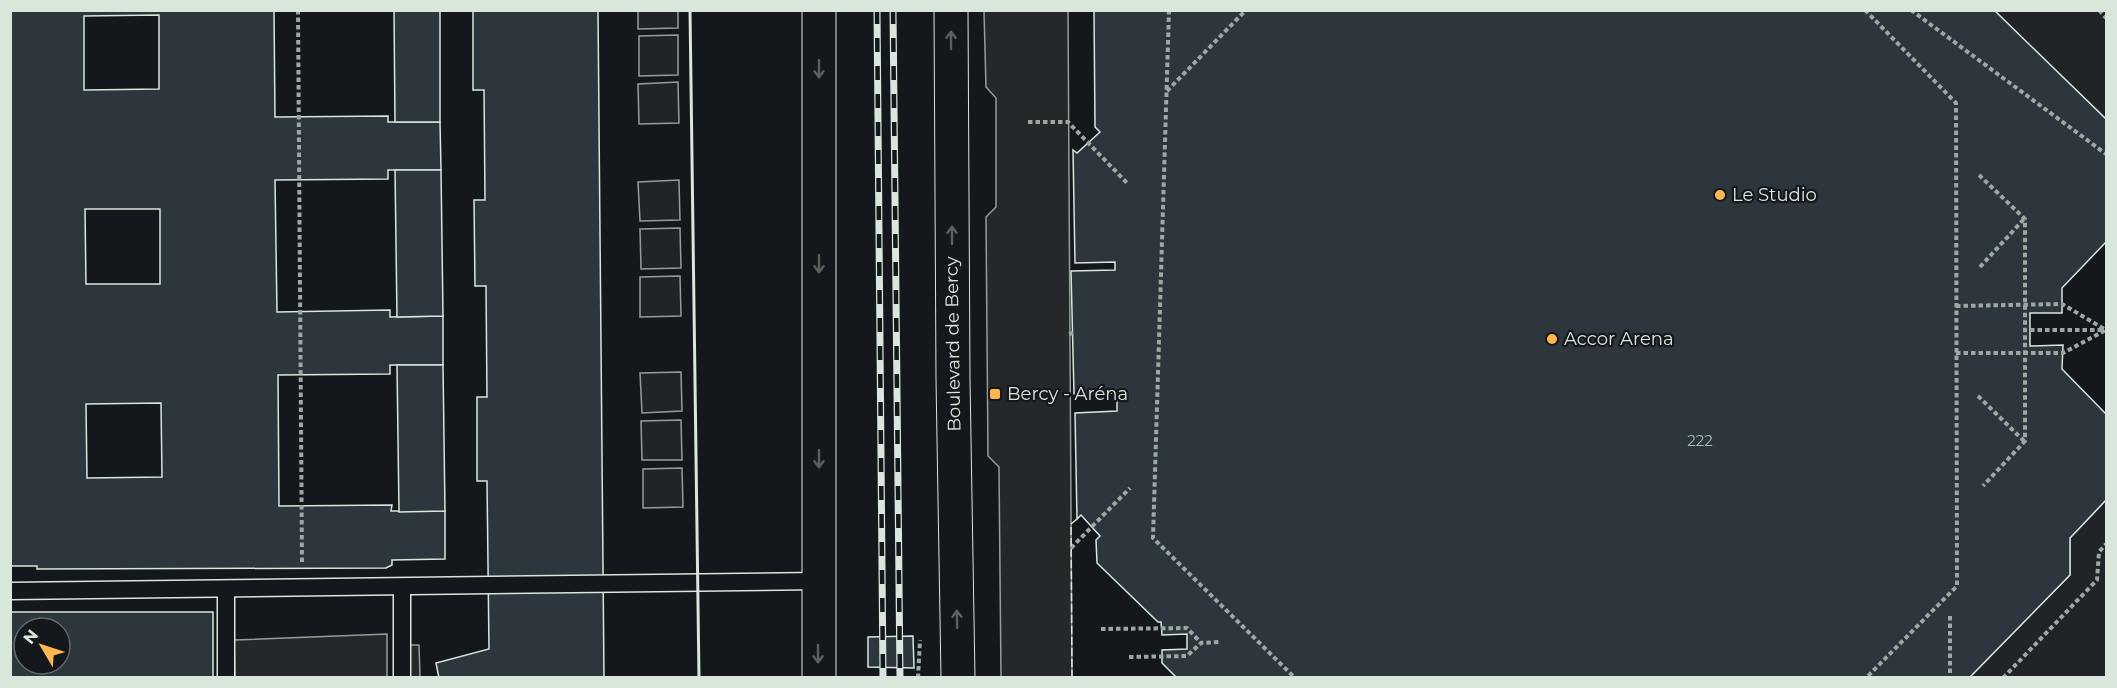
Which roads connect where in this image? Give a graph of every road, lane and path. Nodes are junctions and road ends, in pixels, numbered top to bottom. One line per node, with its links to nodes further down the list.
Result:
1 (298, 10): 31 (path)
2 (819, 10): 29 (main road, one-way to 29)
3 (951, 10): 42 (main road, Boulevard de Bercy, one-way to 3)
4 (1169, 10): 10 (path)
5 (1246, 10): 10 (path)
6 (1865, 10): 18 (path)
7 (1911, 10): 12 (path)
8 (2099, 10): 9 (path)
9 (2106, 18)
10 (1167, 92): 43 (path)
11 (1028, 122): 14 (path)
12 (2106, 154)
13 (1979, 175): 15 (path)
14 (1128, 183)
15 (2025, 219): 16 (path); 17 (path)
16 (1980, 267)
17 (2023, 304): 18 (path); 20 (path); 22 (path)
18 (1956, 306): 21 (path)
19 (2030, 330): 20 (path)
20 (2106, 330): 22 (path)
21 (1956, 353): 22 (path); 44 (path)
22 (2024, 354): 24 (path)
23 (1978, 396): 24 (path)
24 (2025, 441): 25 (path)
25 (1983, 486)
26 (1130, 488): 28 (path)
27 (2106, 544): 46 (path)
28 (1071, 548)
29 (818, 581): 30 (lane); 41 (main road, one-way to 41)
30 (402, 587): 31 (lane); 40 (lane)
31 (302, 588): 32 (lane)
32 (226, 589): 33 (lane); 39 (lane)
33 (10, 591)
34 (1950, 616): 45 (path)
35 (1101, 629): 37 (path)
36 (1219, 642): 37 (path)
37 (1201, 643): 38 (path)
38 (1129, 657)
39 (226, 678)
40 (402, 678)
41 (819, 678)
42 (958, 678)
43 (1295, 678)
44 (1866, 678)
45 (1950, 678)
46 (2003, 678)

